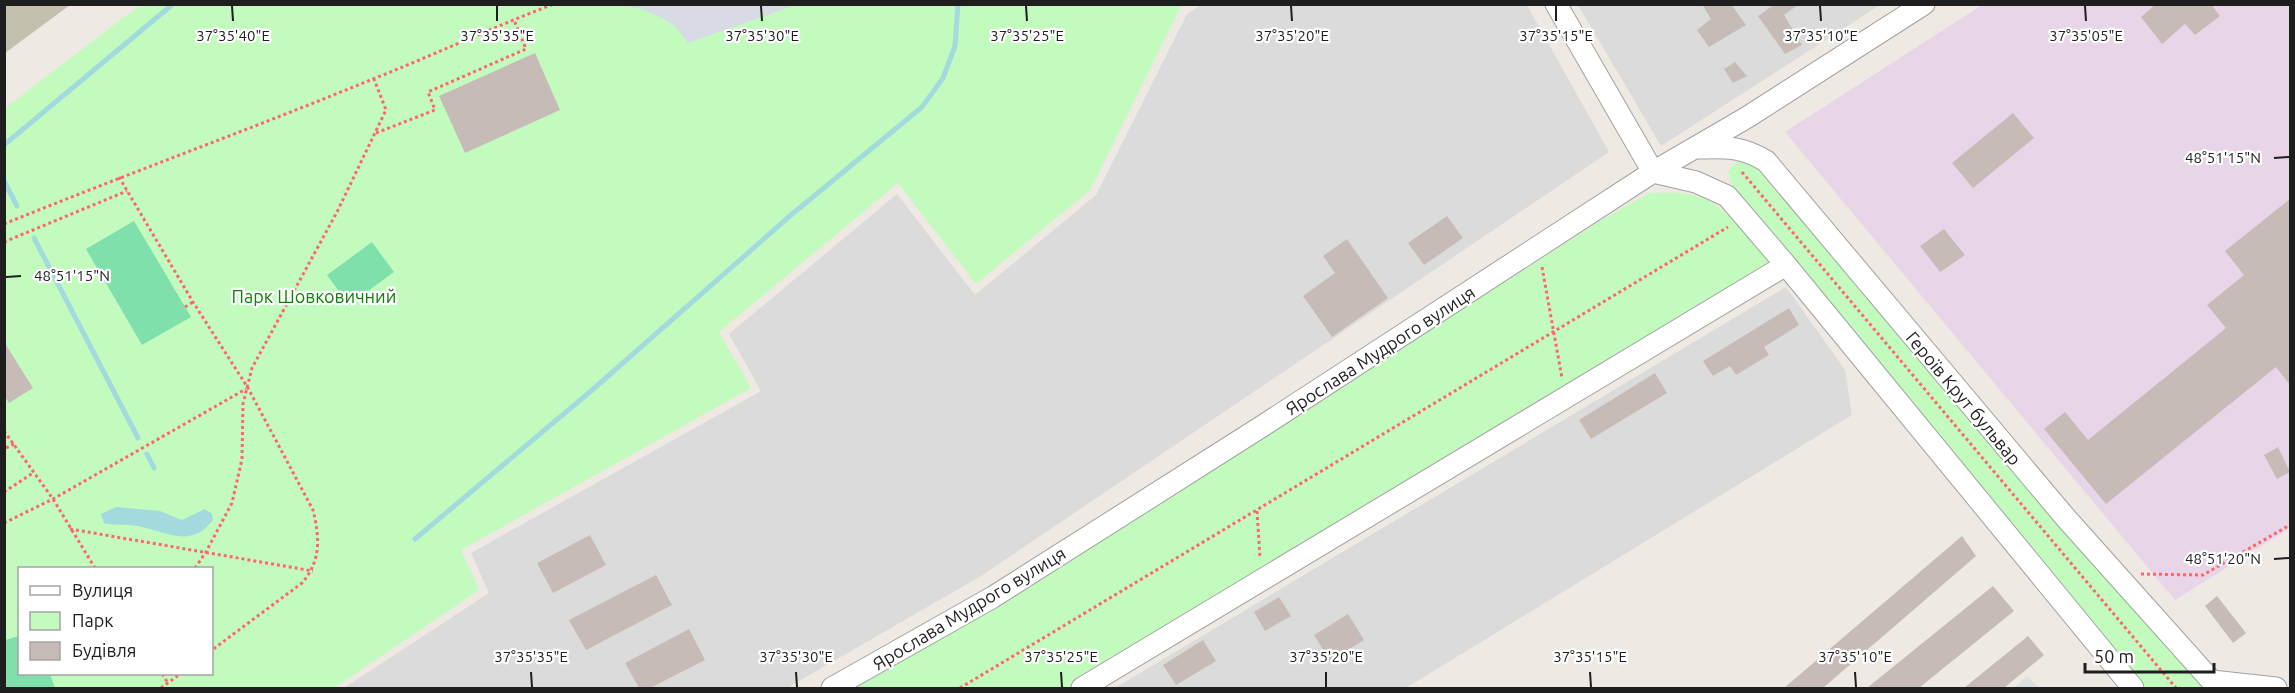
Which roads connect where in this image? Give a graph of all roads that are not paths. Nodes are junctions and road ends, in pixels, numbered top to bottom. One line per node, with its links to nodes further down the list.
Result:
1 (1556, 4): 4 (street)
2 (1924, 4): 3 (street, Ярослава Мудрого вулиця)
3 (1691, 148): 4 (street, Ярослава Мудрого вулиця); 6 (street, Героїв Крут бульвар)
4 (1653, 172): 5 (street); 7 (street, Ярослава Мудрого вулиця)
5 (1786, 265): 8 (street); 9 (street)
6 (2215, 685): 10 (street)
7 (832, 688)
8 (1082, 688)
9 (2133, 688)
10 (2276, 688)

